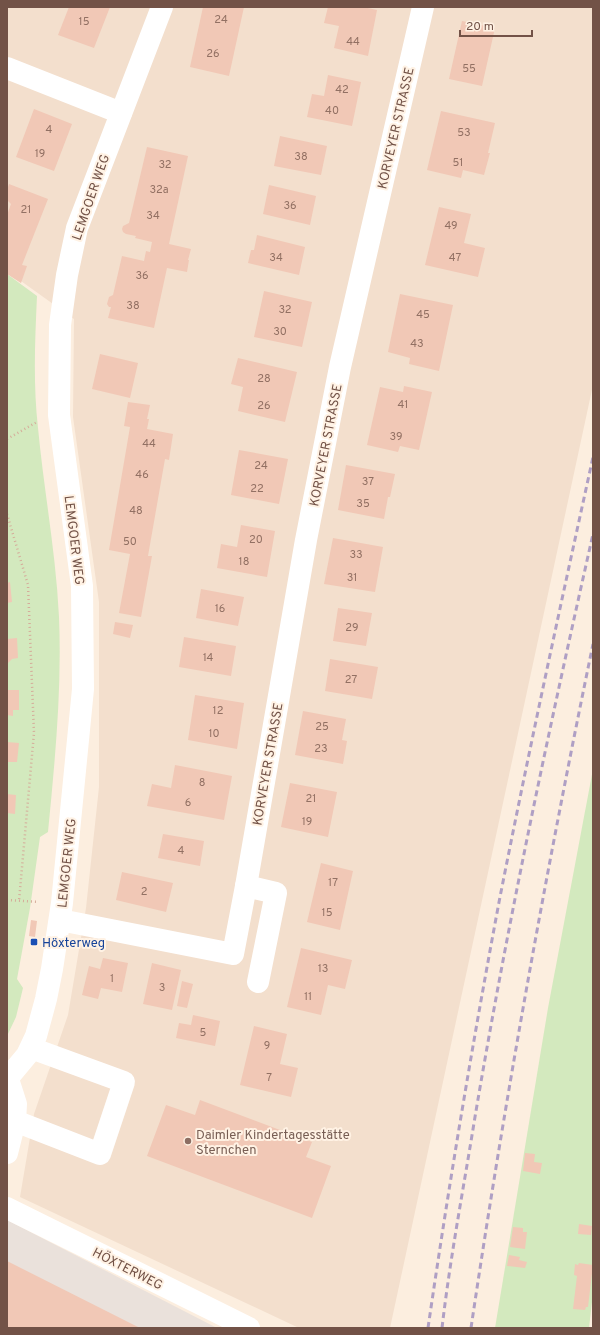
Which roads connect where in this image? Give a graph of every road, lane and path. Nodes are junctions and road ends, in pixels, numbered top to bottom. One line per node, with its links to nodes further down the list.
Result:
1 (162, 7): 4 (street, LEMGOER WEG)
2 (423, 7): 8 (street, KORVEYER STRASSE)
3 (7, 68): 4 (street)
4 (121, 113): 12 (street, LEMGOER WEG)
5 (37, 422): 6 (path)
6 (7, 439)
7 (7, 514): 10 (path)
8 (246, 886): 13 (street, KORVEYER STRASSE); 14 (street)
9 (7, 900): 10 (path)
10 (19, 901): 11 (path)
11 (30, 902)
12 (60, 920): 13 (street); 16 (street, LEMGOER WEG)
13 (233, 954): 14 (street)
14 (262, 960): 15 (street)
15 (258, 982)
16 (31, 1048): 17 (street, LEMGOER WEG); 18 (street)
17 (7, 1079): 18 (street)
18 (15, 1121): 19 (street)
19 (7, 1153)
20 (7, 1208): 21 (street, HÖXTERWEG)
21 (249, 1328)

